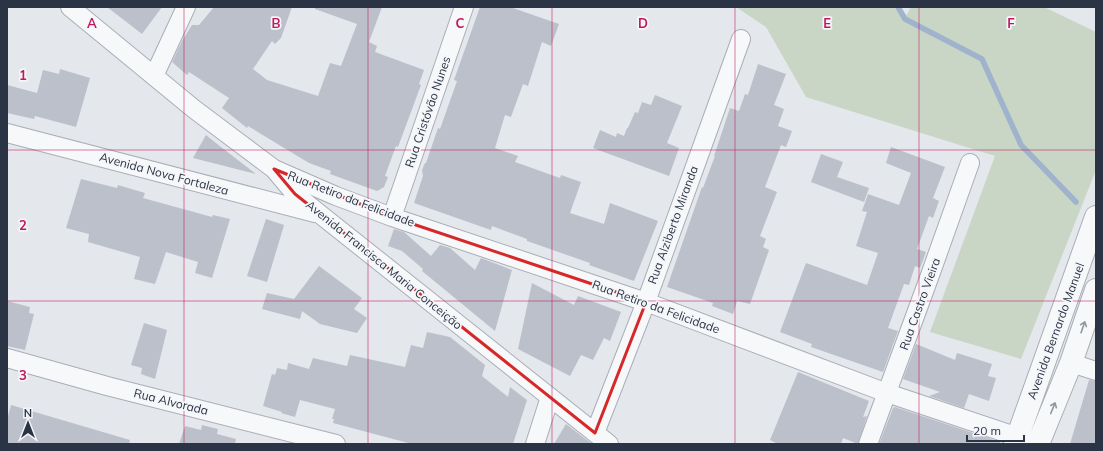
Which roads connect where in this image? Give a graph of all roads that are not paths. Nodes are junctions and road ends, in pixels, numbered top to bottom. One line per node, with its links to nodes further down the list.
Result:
1 (70, 7): 5 (street, Avenida Francisca Maria Conceição)
2 (186, 7): 5 (street)
3 (464, 7): 10 (street, Rua Cristóvão Nunes)
4 (741, 39): 13 (street, Rua Alziberto Miranda)
5 (154, 76): 8 (street, Avenida Francisca Maria Conceição)
6 (7, 133): 9 (street, Avenida Nova Fortaleza)
7 (970, 163): 17 (street, Rua Castro Vieira)
8 (274, 169): 9 (street, Avenida Francisca Maria Conceição); 10 (street, Rua Retiro da Felicidade)
9 (321, 215): 18 (street, Avenida Francisca Maria Conceição)
10 (392, 217): 13 (street, Rua Retiro da Felicidade)
11 (1096, 217): 20 (street, Avenida Bernardo Manuel)
12 (1096, 290): 15 (street, Avenida Bernardo Manuel, one-way to 12)
13 (646, 302): 17 (street, Rua Retiro da Felicidade); 19 (street, Rua Alziberto Miranda)
14 (7, 358): 21 (street, Rua Alvorada)
15 (1071, 363): 16 (street); 24 (street, Avenida Bernardo Manuel, one-way to 15)
16 (1096, 372)
17 (887, 393): 20 (street, Rua Retiro da Felicidade); 23 (street, Rua Castro Vieira)
18 (550, 397): 19 (street, Avenida Francisca Maria Conceição); 22 (street)
19 (602, 439)
20 (1016, 440): 24 (street, Rua Retiro da Felicidade)
21 (336, 444)
22 (535, 444)
23 (868, 444)
24 (1038, 444)

